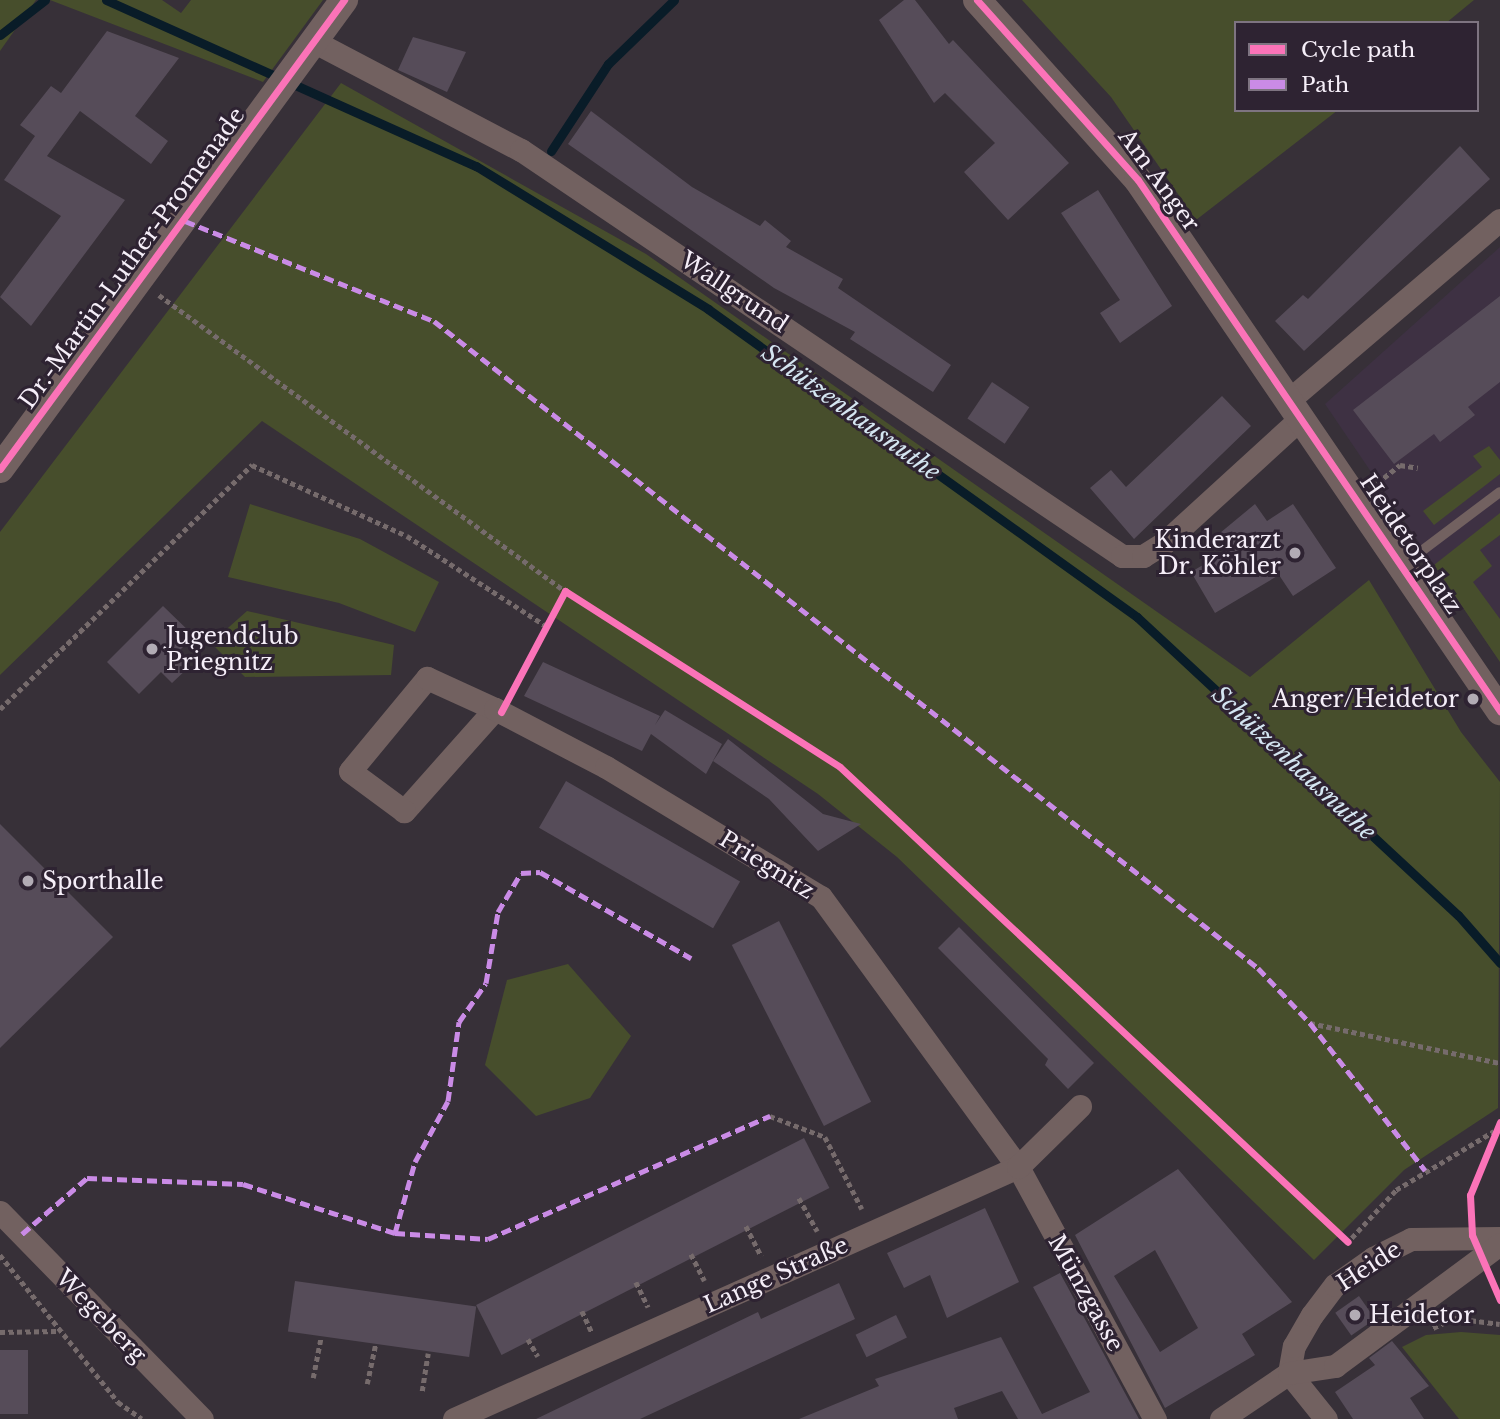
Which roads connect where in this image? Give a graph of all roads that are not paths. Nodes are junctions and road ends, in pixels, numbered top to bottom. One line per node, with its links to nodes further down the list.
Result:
1 (344, 0): 3 (street)
2 (977, 0): 5 (street, Am Anger)
3 (308, 48): 5 (street, Wallgrund); 6 (street, Dr.-Martin-Luther-Promenade)
4 (1500, 220): 5 (street)
5 (1295, 409): 8 (street, Heidetorplatz)
6 (0, 469)
7 (1500, 492): 8 (lane)
8 (1402, 565): 10 (street, Heidetorplatz)
9 (495, 709): 9 (street, Priegnitz); 12 (street, Priegnitz)
10 (1500, 711)
11 (1080, 1106): 12 (street, Lange Straße)
12 (1018, 1167): 18 (street, Lange Straße); 19 (street, Münzgasse)
13 (0, 1212): 17 (street, Wegeberg)
14 (1500, 1238): 16 (street, Heide)
15 (1500, 1244): 16 (street)
16 (1289, 1373): 20 (street); 21 (street)
17 (202, 1419)
18 (454, 1419)
19 (1155, 1419)
20 (1221, 1419)
21 (1326, 1419)

